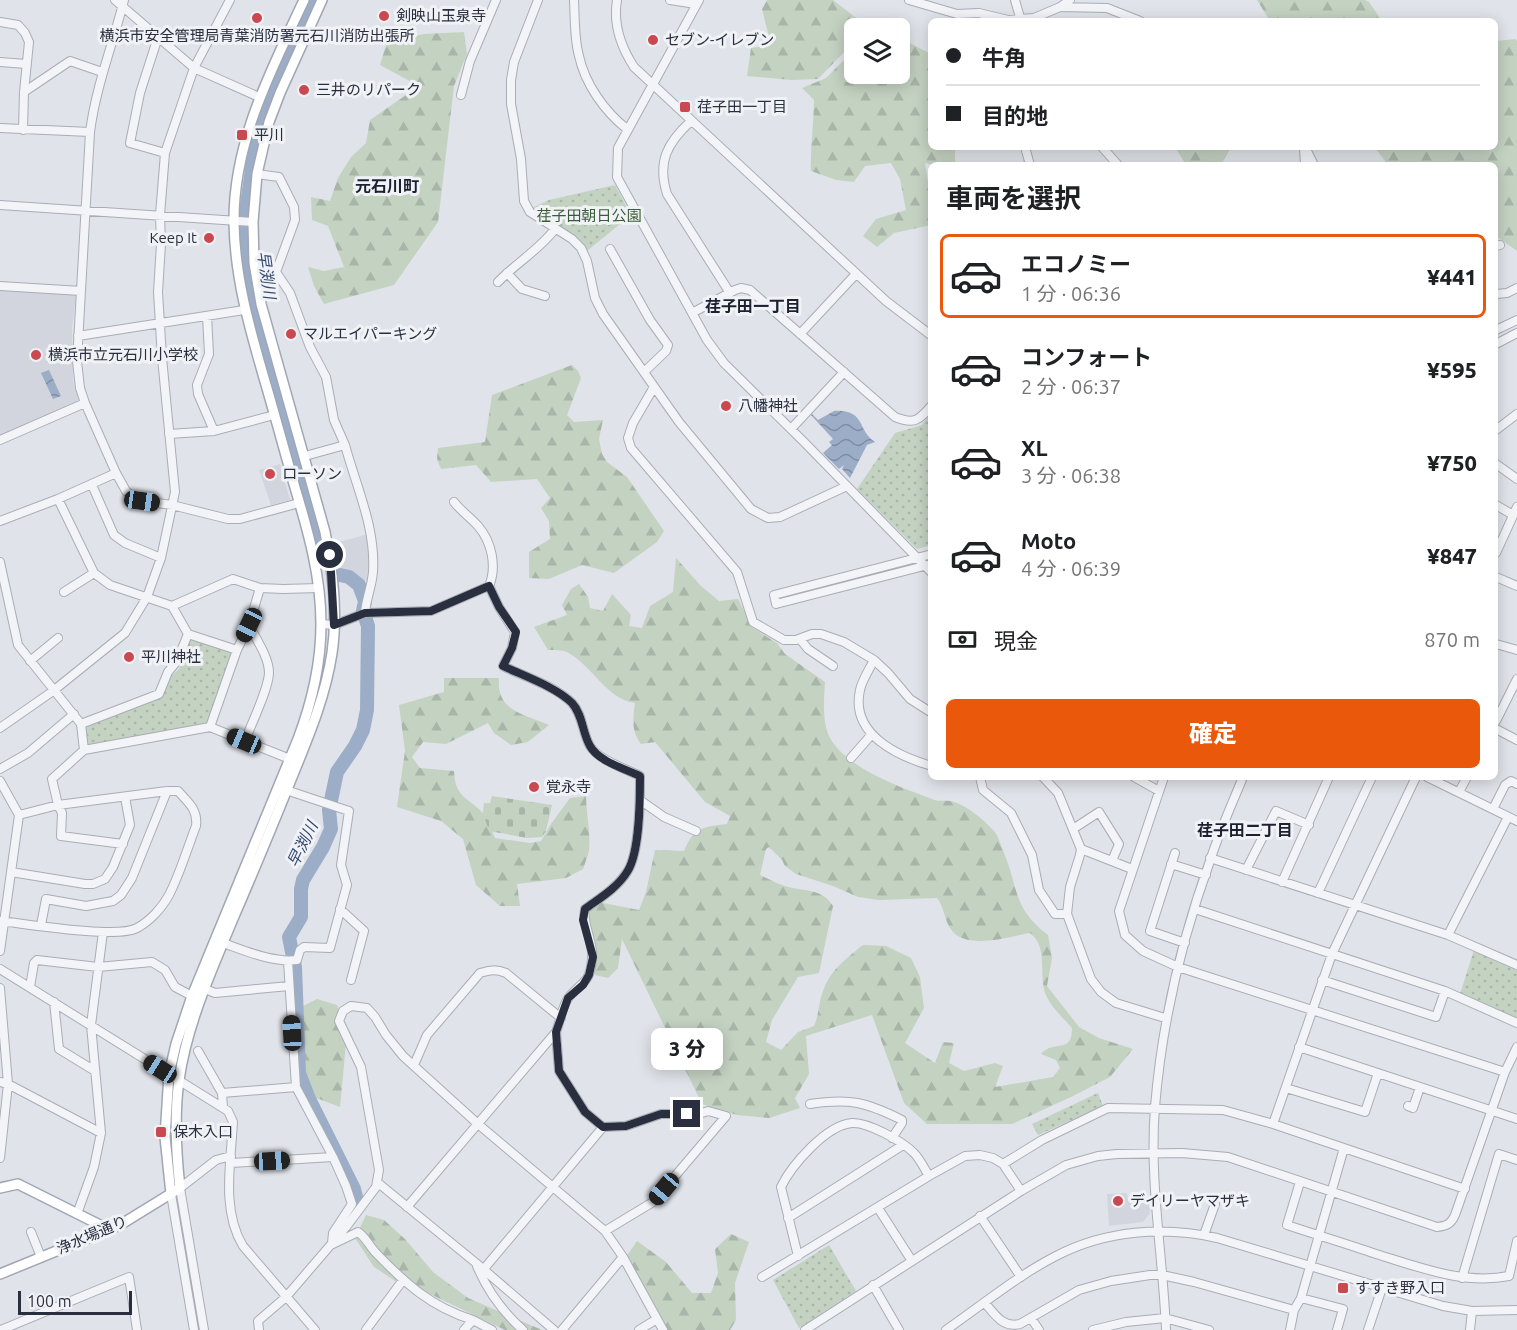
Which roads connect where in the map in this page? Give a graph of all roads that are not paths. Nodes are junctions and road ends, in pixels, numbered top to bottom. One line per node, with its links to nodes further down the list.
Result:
1 (115, 0): 14 (street)
2 (230, 0): 24 (street)
3 (303, 0): 29 (main road)
4 (322, 0): 38 (main road)
5 (496, 0): 28 (street)
6 (538, 0): 43 (street)
7 (574, 0): 32 (street)
8 (617, 0): 26 (street)
9 (670, 0): 13 (street)
10 (909, 0): 16 (street)
11 (1015, 0): 17 (street)
12 (1070, 0): 15 (street)
13 (697, 2): 26 (street)
14 (123, 3): 21 (street); 25 (street)
15 (1060, 7): 18 (street); 19 (street)
16 (1000, 18)
17 (1020, 18)
18 (1034, 18)
19 (1132, 18)
20 (0, 22): 23 (street)
21 (158, 37): 24 (street); 36 (street)
22 (0, 62): 23 (street)
23 (26, 64): 27 (street)
24 (194, 68): 29 (street); 36 (street)
25 (102, 72): 27 (street); 34 (street)
26 (652, 85): 30 (street); 32 (street)
27 (24, 92): 33 (street)
28 (461, 95)
29 (259, 97): 42 (main road)
30 (691, 121): 46 (street); 51 (street)
31 (0, 128): 33 (street)
32 (627, 129): 55 (street)
33 (23, 130): 34 (street)
34 (90, 132): 40 (street)
35 (1105, 150): 37 (street)
36 (165, 153): 41 (street)
37 (1115, 162)
38 (257, 174): 42 (main road); 77 (street)
39 (0, 205): 40 (street)
40 (85, 211): 41 (street); 50 (street)
41 (160, 215): 42 (street); 58 (street)
42 (244, 221): 54 (main road); 78 (main road)
43 (555, 229): 45 (street); 65 (street)
44 (610, 249): 65 (street)
45 (507, 273): 47 (street); 53 (street)
46 (856, 273): 60 (street); 61 (street)
47 (498, 282)
48 (0, 286): 50 (street)
49 (1517, 288): 52 (street)
50 (81, 291): 63 (street)
51 (730, 293): 55 (street); 60 (street)
52 (1498, 294)
53 (545, 296)
54 (244, 310): 56 (street); 71 (main road)
55 (692, 313): 73 (street)
56 (207, 316): 58 (street); 74 (street)
57 (1517, 320): 59 (street)
58 (160, 322): 63 (street); 75 (street)
59 (1498, 329)
60 (800, 333): 66 (street)
61 (928, 333)
62 (1517, 333): 64 (street)
63 (78, 336): 68 (street)
64 (1498, 343)
65 (644, 372): 67 (street)
66 (844, 372): 69 (street); 73 (street)
67 (654, 387): 83 (street); 113 (street)
68 (86, 403): 76 (street); 80 (street)
69 (928, 409)
70 (1517, 414): 72 (street)
71 (274, 415): 74 (street); 86 (main road)
72 (1498, 428)
73 (791, 429): 83 (street)
74 (214, 431): 75 (street)
75 (169, 434): 87 (street)
76 (0, 440)
77 (345, 445): 78 (street); 107 (street)
78 (304, 456): 110 (main road)
79 (1498, 465): 81 (street)
80 (116, 473): 82 (street); 87 (street)
81 (1517, 479)
82 (92, 485): 84 (street); 94 (street)
83 (847, 486): 95 (street)
84 (58, 499): 91 (street); 98 (street)
85 (454, 502): 100 (street)
86 (299, 503): 87 (street); 103 (main road)
87 (172, 505): 94 (street)
88 (1498, 506): 90 (street)
89 (1517, 507): 90 (street)
90 (1512, 515): 92 (street)
91 (0, 521)
92 (1498, 548)
93 (928, 555): 95 (street)
94 (161, 558): 105 (street)
95 (916, 559): 97 (street); 97 (street)
96 (0, 562): 118 (street)
97 (928, 565)
98 (94, 573): 104 (street); 105 (street)
99 (1498, 578): 101 (street)
100 (489, 586): 107 (street); 155 (street)
101 (1517, 586)
102 (260, 588): 103 (street); 106 (street); 109 (street)
103 (319, 588): 108 (main road)
104 (64, 592)
105 (147, 597): 106 (street); 121 (street)
106 (172, 606): 111 (street)
107 (362, 614): 110 (street)
108 (321, 624): 110 (street); 135 (main road)
109 (249, 625): 115 (street); 132 (street)
110 (334, 625): 150 (main road)
111 (188, 634): 115 (street); 126 (street)
112 (58, 638): 118 (street)
113 (800, 639): 117 (street); 119 (street)
114 (1498, 645): 116 (street)
115 (237, 650): 127 (street)
116 (1517, 650)
117 (874, 660): 123 (street); 130 (street)
118 (30, 661): 121 (street)
119 (833, 666)
120 (1517, 679): 122 (street)
121 (53, 691): 124 (street); 128 (street)
122 (1513, 696): 125 (street)
123 (928, 710)
124 (74, 714): 126 (street); 137 (street)
125 (1498, 718)
126 (81, 724): 133 (street)
127 (210, 727): 132 (street); 133 (street)
128 (0, 728)
129 (1498, 730): 131 (street)
130 (872, 734): 134 (street); 136 (street)
131 (1517, 740)
132 (244, 741): 135 (street)
133 (84, 750): 156 (street)
134 (851, 758)
135 (290, 759): 200 (main road)
136 (928, 765)
137 (0, 769)
138 (981, 780): 179 (street)
139 (1046, 780): 162 (street)
140 (1139, 780): 152 (street)
141 (1163, 780): 152 (street)
142 (1242, 780): 167 (street)
143 (1328, 780): 161 (street)
144 (1371, 780): 175 (street)
145 (1415, 780): 176 (street)
146 (1433, 780): 153 (street)
147 (1465, 780): 153 (street)
148 (0, 781): 158 (street)
149 (1517, 784): 157 (street)
150 (286, 790): 177 (street); 184 (main road)
151 (167, 791): 154 (street); 181 (street); 182 (street)
152 (1159, 791): 170 (street)
153 (1459, 792): 157 (street)
154 (125, 797): 156 (street); 164 (street)
155 (640, 800): 163 (street); 203 (street)
156 (58, 805): 158 (street); 164 (street)
157 (1492, 809): 159 (street)
158 (20, 815): 172 (street)
159 (1508, 817): 160 (street); 183 (street)
160 (1517, 821)
161 (1309, 825): 171 (street); 174 (street)
162 (1073, 829): 165 (street); 168 (street)
163 (696, 831)
164 (123, 844): 172 (street)
165 (1081, 849): 168 (street); 179 (street)
166 (1175, 853): 169 (street)
167 (1210, 858): 171 (street); 173 (street)
168 (1112, 861): 170 (street)
169 (1171, 864): 173 (street); 185 (street)
170 (1132, 869): 191 (street)
171 (1246, 870): 174 (street)
172 (11, 872): 180 (street)
173 (1206, 875): 178 (street)
174 (1282, 882): 175 (street)
175 (1318, 893): 176 (street)
176 (1356, 904): 183 (street); 187 (street)
177 (340, 909): 188 (street); 193 (street)
178 (1195, 909): 185 (street); 187 (street)
179 (1068, 914): 204 (street)
180 (2, 921): 181 (street); 186 (street)
181 (41, 925): 182 (street)
182 (103, 932): 190 (street)
183 (1448, 935): 189 (street)
184 (223, 943): 188 (street); 198 (main road)
185 (1185, 943): 191 (street)
186 (0, 951)
187 (1332, 954): 194 (street); 199 (street)
188 (292, 961): 195 (street)
189 (1517, 965)
190 (98, 967): 196 (street); 200 (street); 206 (street)
191 (1178, 967): 202 (street); 204 (street)
192 (0, 969): 196 (street)
193 (351, 980)
194 (1322, 980): 199 (street); 202 (street)
195 (290, 986): 198 (street); 218 (street)
196 (30, 987): 201 (street)
197 (0, 988): 217 (street)
198 (205, 989): 216 (main road)
199 (1445, 991): 205 (street)
200 (192, 996): 215 (main road)
201 (54, 1002): 206 (street); 212 (street)
202 (1312, 1009): 208 (street); 213 (street)
203 (561, 1018): 207 (street); 211 (street)
204 (1165, 1018): 225 (street)
205 (1517, 1023)
206 (90, 1025): 212 (street); 215 (street)
207 (556, 1032): 228 (street); 230 (street)
208 (1299, 1047): 214 (street); 220 (street)
209 (1517, 1047): 213 (street)
210 (198, 1051): 221 (street)
211 (414, 1065): 228 (street); 242 (street)
212 (96, 1071): 231 (street)
213 (1505, 1072): 226 (street)
214 (1378, 1073): 219 (street); 220 (street)
215 (170, 1074): 216 (street); 247 (main road)
216 (179, 1080): 224 (street); 247 (main road)
217 (4, 1083): 231 (street); 235 (street)
218 (296, 1087): 221 (street); 237 (street)
219 (1420, 1087): 223 (street); 226 (street)
220 (1286, 1088): 229 (street)
221 (222, 1093): 224 (street)
222 (810, 1104): 232 (street)
223 (1408, 1106)
224 (222, 1107): 238 (street)
225 (1155, 1107): 229 (street); 236 (street); 240 (street)
226 (1491, 1110): 227 (street); 246 (street)
227 (1517, 1119)
228 (478, 1124): 245 (street); 251 (street)
229 (1273, 1124): 234 (street)
230 (603, 1127): 245 (street); 257 (street)
231 (101, 1133): 253 (street)
232 (892, 1138): 233 (street); 255 (street)
233 (903, 1145): 241 (street); 255 (street)
234 (1344, 1148): 246 (street); 249 (street)
235 (0, 1153)
236 (1154, 1154): 243 (street); 248 (street); 258 (street)
237 (333, 1157): 238 (street); 263 (street)
238 (231, 1159): 247 (street); 279 (street)
239 (1517, 1160): 275 (street)
240 (1003, 1164): 241 (street); 248 (street)
241 (929, 1176): 252 (street)
242 (377, 1182): 251 (street); 263 (street)
243 (1300, 1182): 249 (street); 261 (street)
244 (0, 1188): 253 (main road)
245 (553, 1188): 257 (street); 270 (street)
246 (1465, 1189): 249 (street)
247 (176, 1191): 256 (main road, 浄水場通り); 291 (street); 292 (street)
248 (1021, 1191): 254 (street)
249 (1332, 1191): 261 (street)
250 (1215, 1204): 260 (street)
251 (407, 1207): 268 (street)
252 (878, 1208): 266 (street); 267 (street)
253 (76, 1214): 256 (main road)
254 (980, 1216): 267 (street); 274 (street)
255 (788, 1218): 266 (street)
256 (108, 1229): 264 (main road, 浄水場通り)
257 (605, 1231): 265 (street)
258 (1158, 1231): 260 (street); 272 (street); 274 (street)
259 (31, 1232): 264 (street)
260 (1204, 1235): 269 (street)
261 (1318, 1235): 269 (street); 275 (street)
262 (1517, 1241): 275 (street)
263 (331, 1244): 276 (street); 279 (street)
264 (41, 1257): 271 (main road, 浄水場通り)
265 (623, 1257): 287 (street); 300 (street)
266 (798, 1257): 273 (street)
267 (912, 1261): 277 (street)
268 (476, 1263): 270 (street); 298 (street)
269 (1309, 1265): 278 (street); 280 (street)
270 (483, 1270): 299 (street)
271 (0, 1275)
272 (1162, 1275): 282 (street); 285 (street); 286 (street)
273 (762, 1277)
274 (1021, 1277): 281 (street)
275 (1462, 1278)
276 (403, 1280): 288 (street); 295 (street)
277 (873, 1285): 303 (street); 304 (street)
278 (1382, 1288): 284 (street); 312 (street)
279 (286, 1297): 293 (street); 294 (street)
280 (1301, 1298): 282 (street); 311 (street)
281 (985, 1303): 285 (street); 305 (street)
282 (1294, 1310): 310 (street)
283 (1517, 1310): 284 (street)
284 (1472, 1311): 313 (street)
285 (1031, 1318): 306 (street)
286 (1165, 1318): 307 (street); 308 (street); 309 (street)
287 (657, 1319): 301 (street); 302 (street)
288 (473, 1320): 296 (street); 297 (street)
289 (1, 1330): 290 (street)
290 (137, 1330)
291 (194, 1330)
292 (204, 1330)
293 (259, 1330)
294 (315, 1330)
295 (366, 1330)
296 (464, 1330)
297 (492, 1330)
298 (523, 1330)
299 (554, 1330)
300 (562, 1330)
301 (639, 1330)
302 (663, 1330)
303 (805, 1330)
304 (899, 1330)
305 (946, 1330)
306 (1039, 1330)
307 (1093, 1330)
308 (1166, 1330)
309 (1209, 1330)
310 (1290, 1330)
311 (1337, 1330)
312 (1368, 1330)
313 (1470, 1330)

